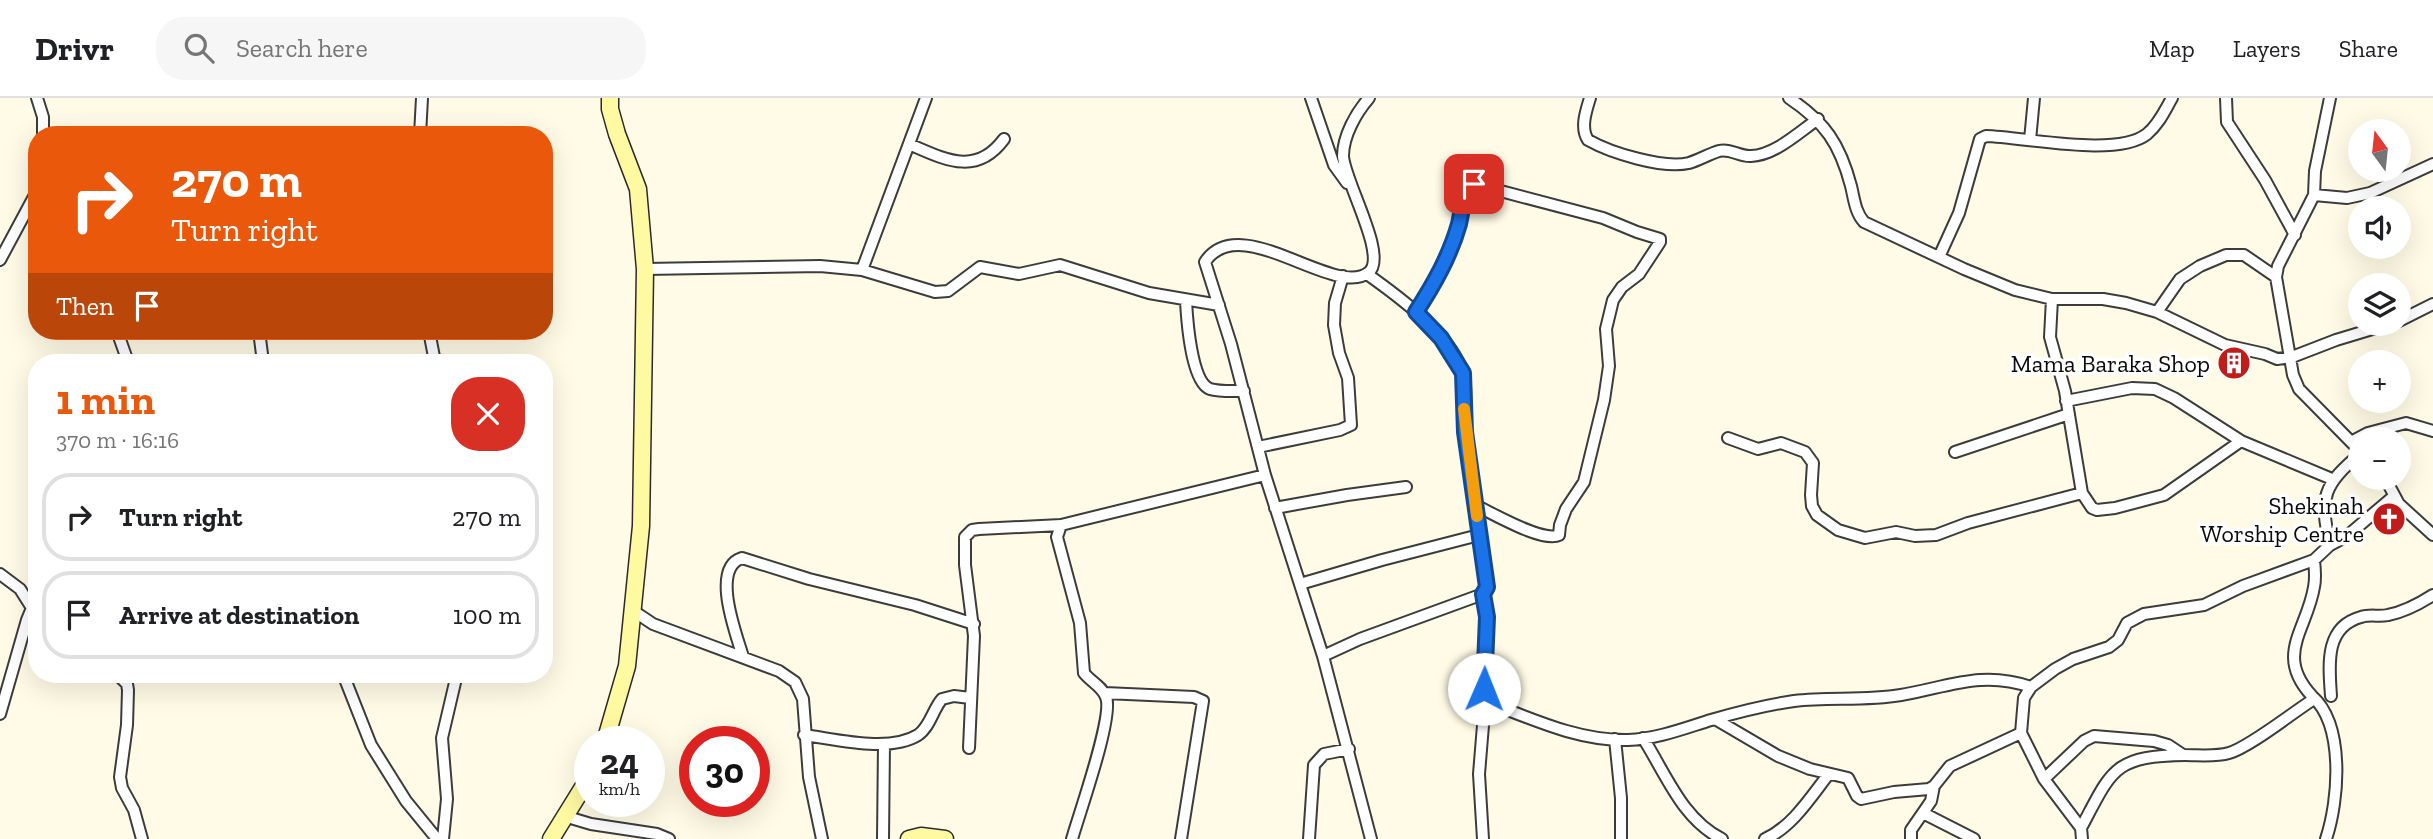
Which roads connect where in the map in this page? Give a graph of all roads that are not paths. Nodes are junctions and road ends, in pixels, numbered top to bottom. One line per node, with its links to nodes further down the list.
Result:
1 (37, 98): 14 (street)
2 (422, 98): 15 (street)
3 (610, 98): 26 (street)
4 (926, 98): 18 (street)
5 (1311, 98): 20 (street)
6 (1369, 98): 20 (street)
7 (1590, 98): 13 (street)
8 (1788, 98): 13 (street)
9 (2034, 98): 17 (street)
10 (2172, 98): 17 (street)
11 (2226, 98): 23 (street)
12 (2330, 98): 21 (street)
13 (1818, 119): 24 (street)
14 (43, 126)
15 (420, 126)
16 (1004, 139): 18 (street)
17 (2030, 140): 24 (street)
18 (909, 144): 27 (street)
19 (2433, 164): 21 (street)
20 (1351, 188): 28 (street)
21 (2314, 195): 23 (street)
22 (28, 218): 25 (street)
23 (2295, 235): 30 (street)
24 (1939, 257): 31 (street)
25 (0, 260)
26 (645, 269): 27 (street); 69 (street)
27 (862, 270): 32 (street)
28 (1367, 274): 29 (street); 35 (street)
29 (1343, 276): 34 (street); 48 (street)
30 (2276, 277): 36 (street); 39 (street)
31 (2052, 299): 36 (street); 41 (street)
32 (1186, 301): 34 (street); 40 (street)
33 (2433, 304): 37 (street)
34 (1219, 305): 40 (street)
35 (1416, 312): 57 (street); 57 (street)
36 (2157, 312): 39 (street)
37 (2411, 315)
38 (2349, 336): 39 (street)
39 (2292, 357): 46 (street)
40 (1244, 391): 48 (street)
41 (2066, 401): 42 (street); 47 (street)
42 (2069, 414): 49 (street); 55 (street)
43 (2391, 427): 44 (street)
44 (2433, 431)
45 (1728, 438): 55 (street)
46 (2348, 439)
47 (2241, 441): 52 (street); 55 (street)
48 (1258, 447): 51 (street)
49 (1955, 452)
50 (2348, 465): 52 (street)
51 (1265, 475): 58 (street); 59 (street)
52 (2332, 479): 62 (street)
53 (1406, 487): 58 (street)
54 (2391, 490): 56 (street)
55 (2082, 493)
56 (2394, 496): 60 (street); 62 (street)
57 (1475, 505): 61 (street)
58 (1275, 508): 65 (street)
59 (1061, 525): 71 (street); 78 (street)
60 (2433, 535)
61 (1479, 536): 65 (street); 66 (street)
62 (2330, 545): 63 (street)
63 (2314, 559): 77 (street); 79 (street)
64 (0, 574): 68 (street)
65 (1300, 584): 72 (street)
66 (1483, 594): 72 (street); 82 (street)
67 (2433, 596): 80 (street)
68 (28, 600)
69 (632, 610): 73 (street); 85 (street)
70 (28, 624): 83 (street)
71 (974, 624): 73 (street); 81 (street)
72 (1323, 656): 92 (street)
73 (743, 657): 87 (street)
74 (123, 683): 102 (street)
75 (347, 683): 103 (street)
76 (455, 683): 104 (street)
77 (2031, 687): 84 (street); 86 (street)
78 (1105, 693): 111 (street); 112 (street)
79 (2312, 696): 93 (street); 120 (street)
80 (2331, 696)
81 (970, 698): 90 (street); 91 (street)
82 (1485, 701): 89 (street); 115 (street)
83 (0, 714)
84 (1715, 719): 88 (street); 94 (street)
85 (609, 726)
86 (2021, 733): 95 (street); 96 (street)
87 (804, 735): 90 (street); 107 (street)
88 (1643, 738): 89 (street); 117 (street)
89 (1615, 739): 116 (street)
90 (884, 744): 108 (street)
91 (969, 748)
92 (1349, 748): 113 (street); 114 (street)
93 (2183, 755): 95 (street); 100 (street)
94 (1828, 775): 96 (street); 101 (street)
95 (2045, 779): 100 (street)
96 (1934, 786): 98 (street)
97 (574, 801): 99 (street)
98 (1923, 813): 118 (street); 119 (street)
99 (564, 816): 105 (street); 106 (street)
100 (2081, 834)
101 (1772, 838)
102 (142, 839)
103 (437, 839)
104 (443, 839)
105 (551, 839)
106 (669, 839)
107 (822, 839)
108 (883, 839)
109 (909, 839): 110 (street)
110 (946, 839)
111 (1072, 839)
112 (1181, 839)
113 (1310, 839)
114 (1371, 839)
115 (1483, 839)
116 (1621, 839)
117 (1722, 839)
118 (1911, 839)
119 (1974, 839)
120 (2326, 839)

